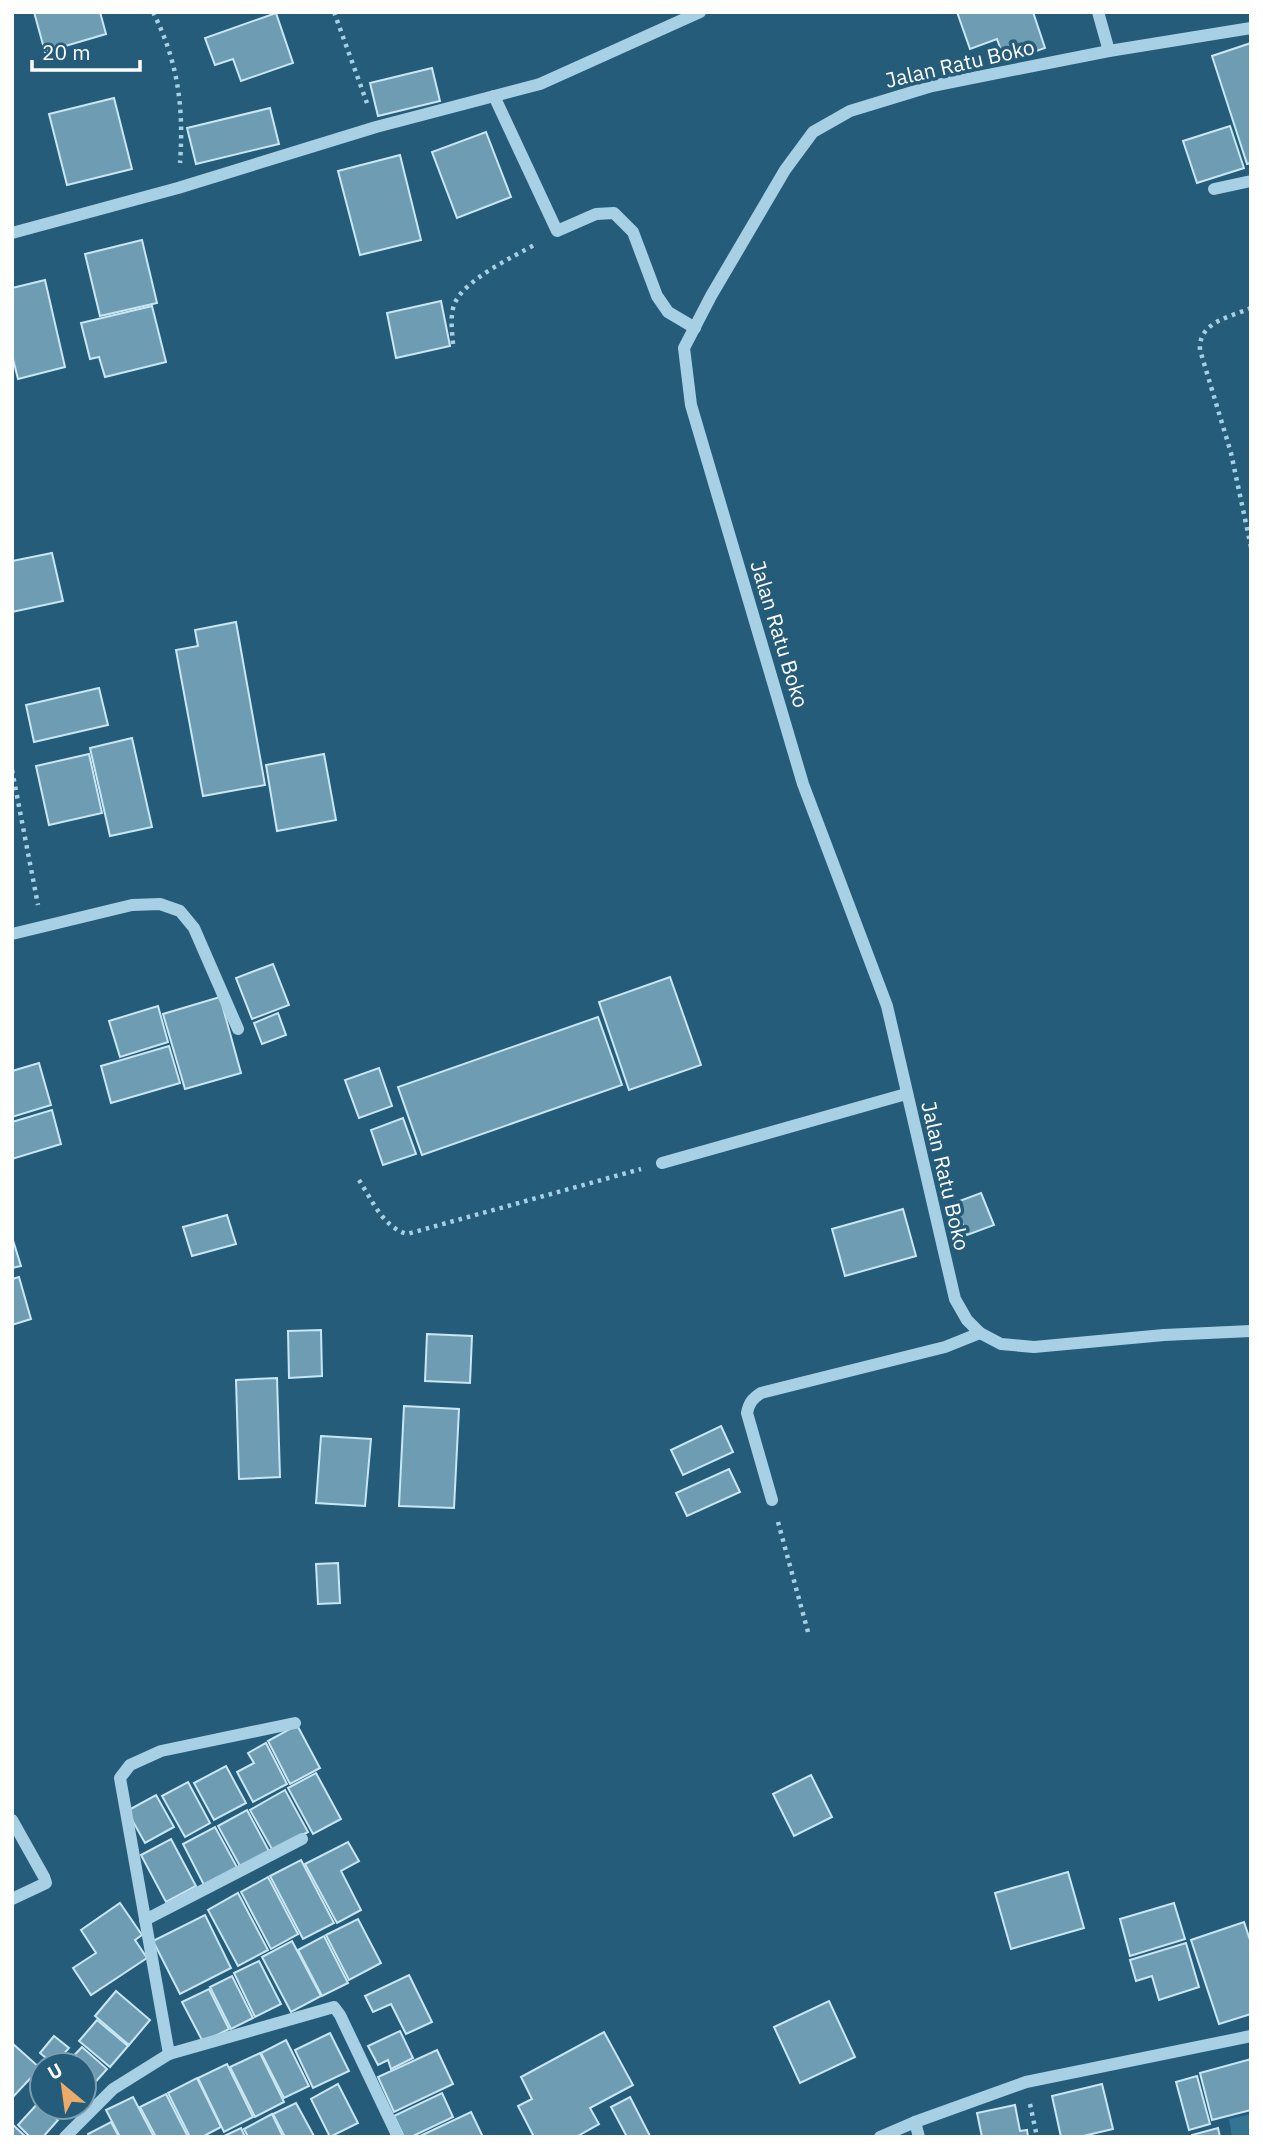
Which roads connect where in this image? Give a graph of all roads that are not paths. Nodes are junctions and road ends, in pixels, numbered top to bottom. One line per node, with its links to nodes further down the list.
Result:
1 (700, 12): 5 (street)
2 (1098, 12): 4 (street)
3 (1251, 28): 4 (street, Jalan Ratu Boko)
4 (1109, 51): 9 (street, Jalan Ratu Boko)
5 (494, 96): 8 (street); 9 (street)
6 (1251, 181): 7 (street)
7 (1214, 190)
8 (12, 233)
9 (695, 328): 12 (street, Jalan Ratu Boko)
10 (12, 934): 11 (street)
11 (237, 1030)
12 (906, 1094): 13 (street); 15 (street, Jalan Ratu Boko)
13 (662, 1163)
14 (1251, 1331): 15 (street)
15 (980, 1333): 16 (street)
16 (772, 1500)
17 (295, 1723): 21 (street)
18 (12, 1820): 20 (street)
19 (302, 1839): 21 (street)
20 (12, 1899)
21 (145, 1920): 23 (street)
22 (1251, 2036): 24 (street)
23 (169, 2054): 25 (street); 26 (street)
24 (915, 2122): 27 (street); 28 (street)
25 (65, 2137)
26 (398, 2137)
27 (880, 2137)
28 (919, 2137)

